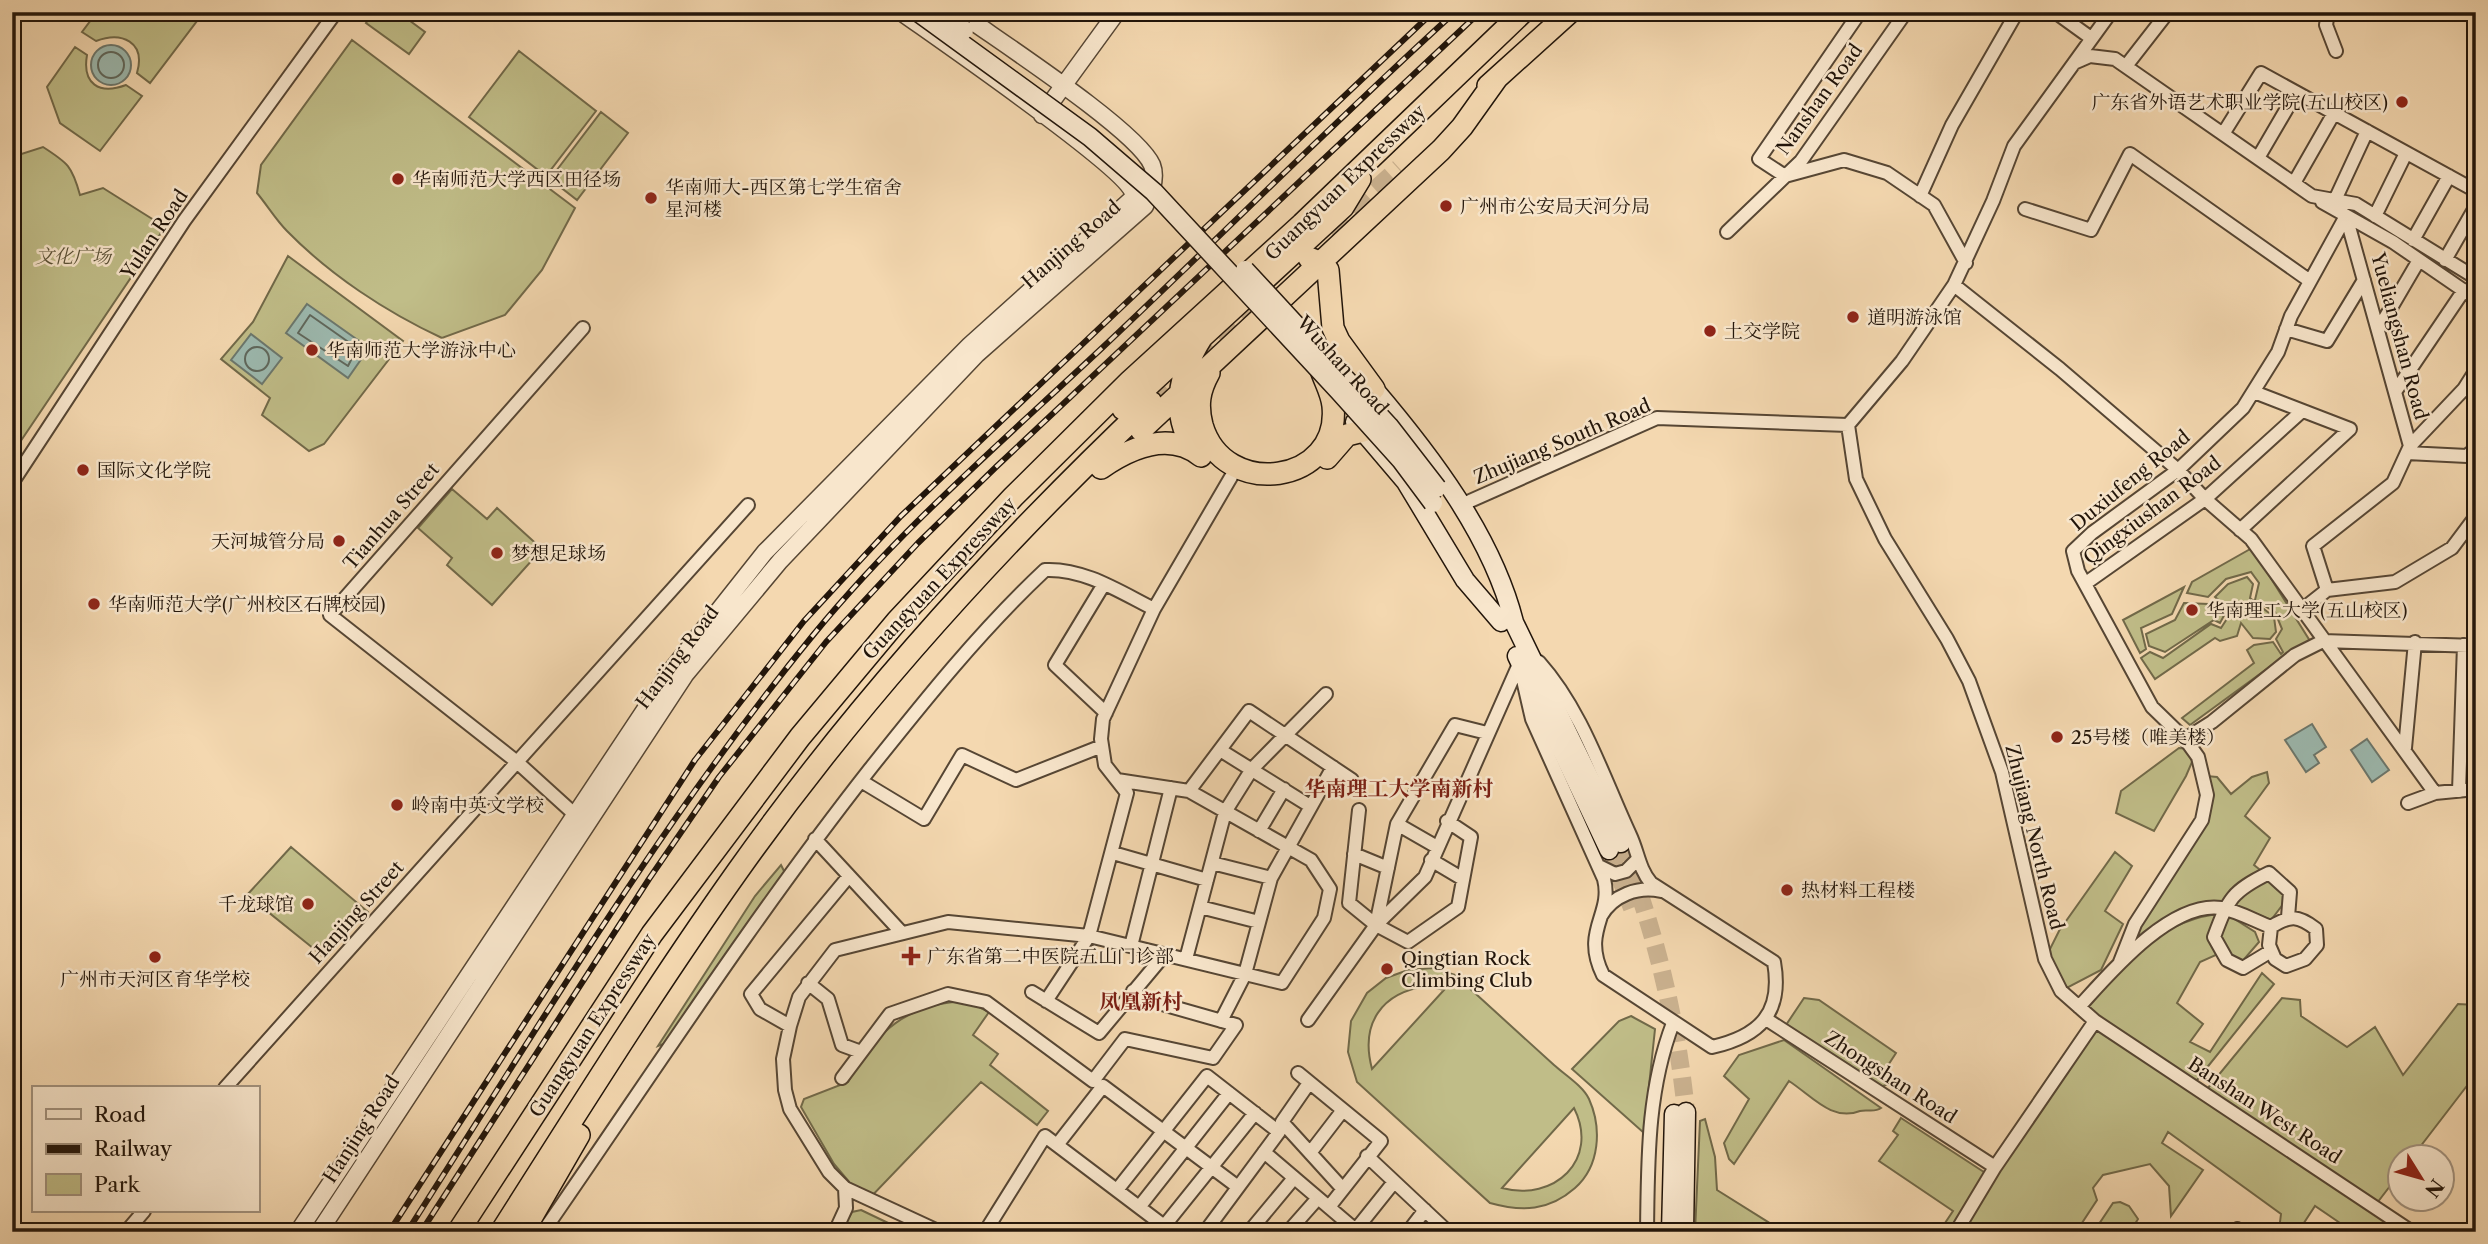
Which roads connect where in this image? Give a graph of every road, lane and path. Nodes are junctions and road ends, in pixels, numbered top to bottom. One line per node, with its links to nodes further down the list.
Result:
1 (336, 12): 78 (street, Yulan Road)
2 (901, 12): 24 (street)
3 (918, 12): 60 (main road, Wushan Road, bridge)
4 (940, 12): 80 (main road, Wushan Road, bridge)
5 (959, 12): 21 (street)
6 (1117, 12): 21 (street)
7 (1523, 12): 28 (highway, Guangyuan Expressway)
8 (1570, 12): 20 (highway, Guangyuan Expressway)
9 (1860, 12): 31 (street)
10 (1906, 12): 31 (street, Nanshan Road)
11 (2017, 12): 35 (street)
12 (2055, 12): 16 (street)
13 (2111, 12): 16 (street)
14 (2168, 12): 18 (street)
15 (2329, 12): 17 (street)
16 (2091, 38): 19 (street)
17 (2336, 51)
18 (2120, 62): 19 (street); 26 (street)
19 (2070, 65): 48 (street)
20 (1497, 78): 30 (highway, Guangyuan Expressway); 47 (highway)
21 (1062, 86): 24 (street); 121 (street, Hanjing Road)
22 (2296, 93): 23 (street); 26 (street); 29 (street)
23 (2334, 113): 25 (street); 33 (street)
24 (1042, 115): 121 (street, Hanjing Road)
25 (2367, 131): 27 (street); 37 (street)
26 (2223, 134): 29 (street)
27 (2406, 153): 32 (street); 41 (street)
28 (1373, 156): 46 (highway); 85 (highway, Guangyuan Expressway)
29 (2258, 158): 33 (street)
30 (1400, 169)
31 (1785, 176): 35 (street); 42 (street, Nanshan Road)
32 (2449, 176): 34 (street); 43 (street)
33 (2294, 183): 36 (street)
34 (2476, 191)
35 (1920, 196): 48 (street)
36 (2312, 196): 37 (street); 40 (street)
37 (2335, 200): 41 (street)
38 (2476, 206): 45 (street)
39 (2025, 209): 50 (street)
40 (2346, 216): 44 (street); 50 (street, Duxiufeng Road); 51 (street, Yueliangshan Road)
41 (2375, 216): 43 (street)
42 (1727, 232)
43 (2413, 240): 45 (street)
44 (2419, 260): 53 (street); 57 (street)
45 (2445, 260): 49 (street)
46 (1285, 261): 47 (highway); 58 (highway)
47 (1322, 263): 59 (highway); 62 (highway)
48 (1966, 263): 52 (street)
49 (2476, 278)
50 (2310, 281): 56 (street, Duxiufeng Road)
51 (2364, 281): 56 (street); 57 (street, Yueliangshan Road)
52 (1954, 285): 70 (street); 76 (street)
53 (2464, 290): 54 (street); 65 (street)
54 (2476, 299)
55 (583, 328): 105 (street, Tianhua Street)
56 (2286, 329): 64 (street, Duxiufeng Road)
57 (2378, 330): 65 (street, Yueliangshan Road)
58 (1202, 337): 66 (highway); 85 (highway)
59 (1217, 360): 60 (highway); 66 (highway)
60 (1321, 370): 80 (main road, Wushan Road, bridge)
61 (2476, 370): 63 (street)
62 (1374, 388): 71 (main road); 82 (main road)
63 (2464, 388): 67 (street); 73 (street)
64 (2253, 392): 69 (street); 76 (street, Duxiufeng Road)
65 (2395, 392): 73 (street, Yueliangshan Road)
66 (1179, 395): 74 (highway); 75 (highway)
67 (2476, 399)
68 (1151, 402): 91 (highway, Guangyuan Expressway)
69 (2302, 411): 79 (street, Qingxiushan Road); 84 (street)
70 (1848, 425): 82 (street, Zhujiang South Road); 162 (street, Zhujiang North Road)
71 (1363, 431): 77 (highway); 92 (main road)
72 (2476, 448): 73 (street)
73 (2408, 449): 88 (street)
74 (1196, 453): 75 (highway); 77 (highway)
75 (1101, 468): 91 (highway)
76 (2178, 470): 79 (street); 86 (street, Duxiufeng Road)
77 (1231, 477): 89 (street)
78 (12, 482)
79 (2205, 499): 84 (street); 86 (street, Qingxiushan Road)
80 (1438, 500): 92 (main road, Wushan Road)
81 (748, 505): 105 (street)
82 (1461, 505): 92 (main road)
83 (2476, 516): 88 (street)
84 (2239, 530): 90 (street)
85 (969, 542): 202 (highway, Guangyuan Expressway)
86 (2086, 583): 101 (street, Duxiufeng Road)
87 (1104, 584): 89 (street); 98 (street); 110 (street)
88 (2327, 590): 90 (street)
89 (1154, 609): 98 (street)
90 (2303, 609): 93 (street)
91 (935, 622): 156 (highway, Guangyuan Expressway)
92 (1507, 622): 96 (main road, Wushan Road)
93 (2323, 641): 94 (street); 101 (street); 103 (street)
94 (2415, 642): 95 (street); 103 (street)
95 (2470, 645): 115 (street)
96 (1524, 655): 99 (street); 128 (main road, Wushan Road); 132 (street); 135 (street)
97 (1326, 694): 100 (street)
98 (1106, 713): 102 (street)
99 (1488, 733): 122 (street); 123 (street)
100 (1285, 736): 104 (street); 106 (street); 107 (street)
101 (2185, 739): 155 (street, Duxiufeng Road)
102 (1102, 746): 108 (street); 110 (street)
103 (2405, 748): 116 (street)
104 (1220, 750): 107 (street); 114 (street)
105 (517, 762): 121 (street, Tianhua Street); 173 (street, Hanjing Street)
106 (1333, 767): 109 (street); 118 (street)
107 (1252, 769): 112 (street); 120 (street)
108 (1117, 780): 111 (street); 129 (street)
109 (1352, 780)
110 (861, 781): 125 (street)
111 (1171, 788): 114 (street); 133 (street)
112 (1284, 789): 118 (street); 124 (street)
113 (2476, 789): 115 (street)
114 (1189, 791): 120 (street)
115 (2459, 791): 116 (street)
116 (2435, 793): 117 (street)
117 (2408, 803)
118 (1310, 806): 126 (street)
119 (1359, 810): 130 (street)
120 (1225, 812): 124 (street); 134 (street)
121 (579, 819): 200 (street, Hanjing Road); 201 (street, Hanjing Road)
122 (1447, 821): 127 (street); 139 (street)
123 (1396, 824): 127 (street); 136 (street)
124 (1259, 831): 126 (street)
125 (815, 839): 137 (street); 205 (street)
126 (1286, 846): 138 (street); 157 (street)
127 (1437, 847): 131 (street)
128 (1615, 847)
129 (1113, 853): 133 (street); 150 (street)
130 (1354, 854): 136 (street); 146 (street)
131 (1431, 860): 139 (street); 146 (street)
132 (1637, 860): 135 (street); 141 (street)
133 (1152, 863): 140 (street); 151 (street)
134 (1212, 863): 138 (street); 140 (street)
135 (1599, 866): 147 (street)
136 (1388, 868): 146 (street)
137 (849, 876): 149 (street); 168 (street)
138 (1270, 878): 145 (street)
139 (1463, 879): 146 (street)
140 (1207, 880): 142 (street)
141 (1668, 893): 147 (street); 163 (street)
142 (1200, 907): 145 (street); 154 (street)
143 (2225, 909): 144 (street); 148 (street); 152 (street); 155 (street)
144 (2288, 917): 148 (street); 152 (street)
145 (1259, 922): 157 (street)
146 (1377, 925): 164 (street)
147 (1596, 925): 167 (street)
148 (2271, 928): 152 (street)
149 (902, 933): 150 (street); 158 (street)
150 (1089, 936): 151 (street); 161 (street)
151 (1131, 946): 153 (street)
152 (2271, 951)
153 (1165, 954): 154 (street); 159 (street)
154 (1186, 960): 157 (street)
155 (2120, 962): 162 (street)
156 (672, 965): 203 (highway, Guangyuan Expressway); 204 (highway)
157 (1245, 974): 165 (street)
158 (808, 983): 168 (street); 169 (street)
159 (1133, 990): 161 (street); 165 (street)
160 (1032, 992): 161 (street)
161 (1046, 1001)
162 (2080, 1007): 166 (street, Zhujiang North Road)
163 (1766, 1019): 167 (street); 184 (street, Zhongshan Road)
164 (1308, 1020)
165 (1221, 1021): 169 (street)
166 (2095, 1021): 184 (street); 217 (street, Banshan West Road)
167 (1674, 1023): 213 (street)
168 (790, 1026): 188 (street)
169 (862, 1052): 171 (street)
170 (1298, 1073): 172 (street)
171 (842, 1078)
172 (1309, 1083): 175 (street); 181 (street)
173 (227, 1086)
174 (1229, 1093): 176 (street); 177 (street); 179 (street)
175 (1343, 1110): 181 (street); 182 (street)
176 (1255, 1113): 180 (street); 183 (street)
177 (1163, 1130): 178 (street); 179 (street); 190 (street)
178 (1057, 1145): 190 (street); 208 (street)
179 (1186, 1148): 183 (street); 192 (street)
180 (1264, 1152): 185 (street); 187 (street)
181 (1310, 1153): 189 (street)
182 (1367, 1156): 186 (street); 189 (street)
183 (1212, 1167): 187 (street); 196 (street)
184 (1995, 1167): 216 (street)
185 (1294, 1178): 191 (street); 209 (street)
186 (1394, 1182): 194 (street); 198 (street)
187 (1238, 1187): 197 (street)
188 (845, 1188): 206 (street); 207 (street)
189 (1342, 1188): 193 (street)
190 (1117, 1189): 192 (street)
191 (1318, 1198): 193 (street); 210 (street)
192 (1140, 1206): 196 (street)
193 (1329, 1207): 198 (street)
194 (1425, 1210): 211 (street); 212 (street)
195 (143, 1212): 199 (street)
196 (1169, 1228)
197 (1211, 1230)
198 (1356, 1231)
199 (126, 1232)
200 (298, 1232)
201 (319, 1232)
202 (458, 1232)
203 (501, 1232)
204 (523, 1232)
205 (543, 1232)
206 (835, 1232)
207 (940, 1232)
208 (985, 1232)
209 (1249, 1232)
210 (1288, 1232)
211 (1408, 1232)
212 (1448, 1232)
213 (1647, 1232)
214 (1671, 1232): 215 (main road)
215 (1684, 1232)
216 (1955, 1232)
217 (2412, 1232)

